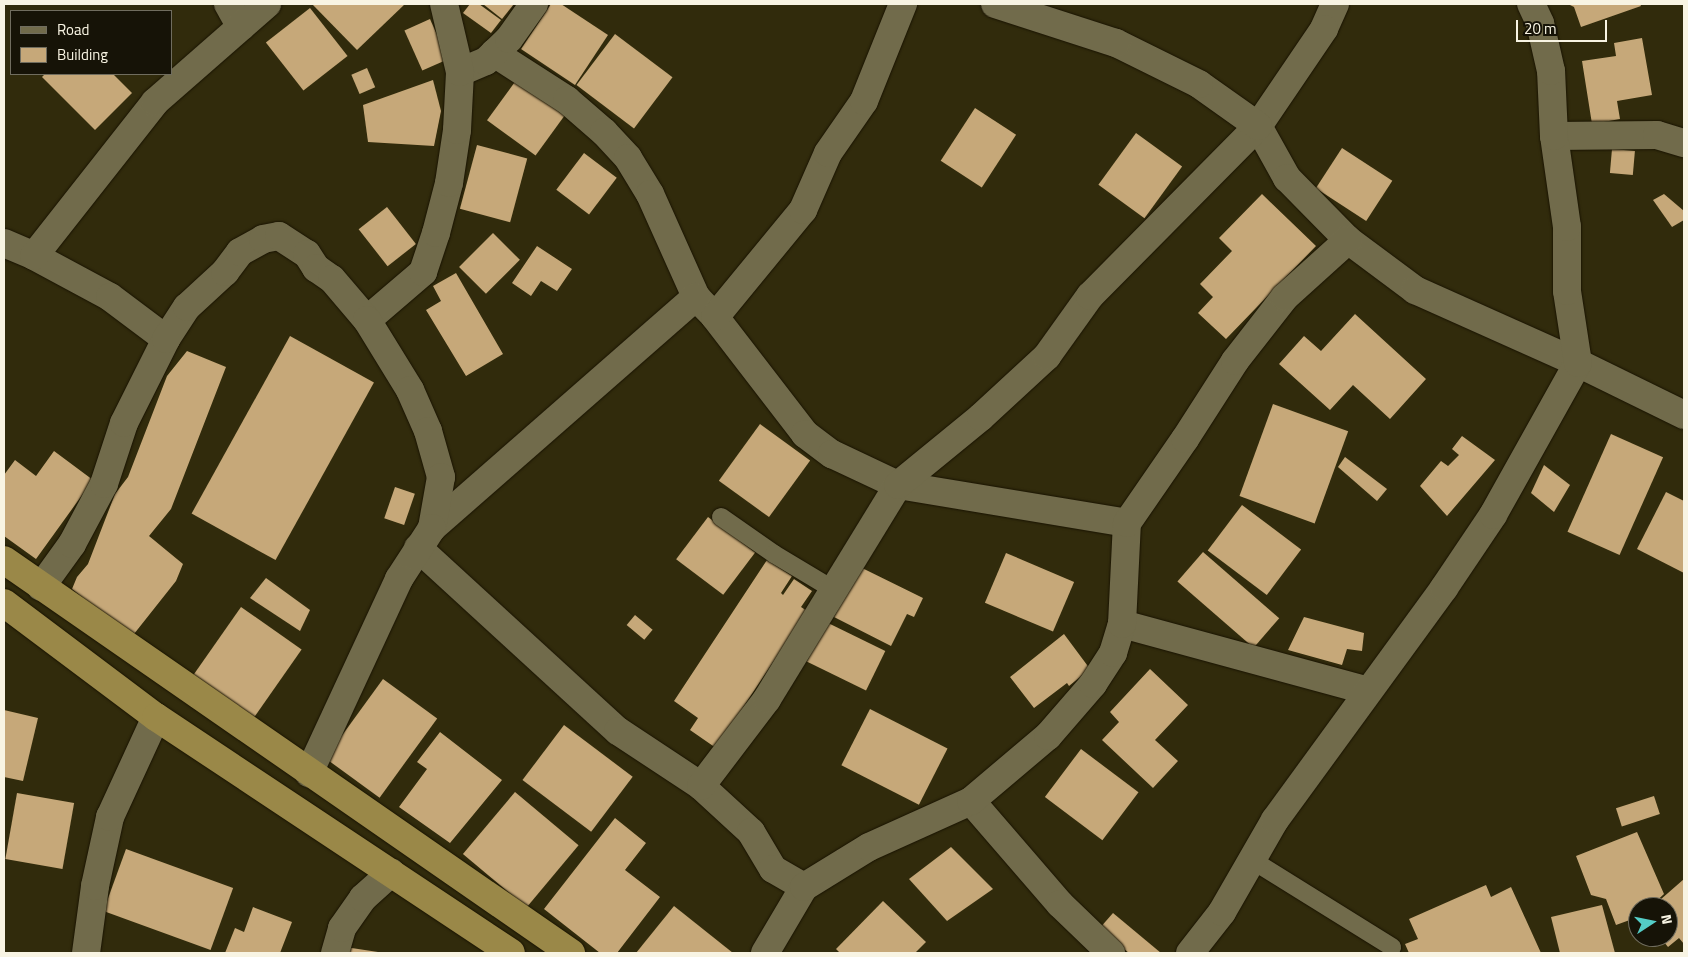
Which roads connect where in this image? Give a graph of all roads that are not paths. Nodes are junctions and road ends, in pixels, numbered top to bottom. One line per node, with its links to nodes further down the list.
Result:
1 (228, 4): 9 (street)
2 (266, 4): 9 (street)
3 (444, 4): 11 (street)
4 (534, 4): 10 (street)
5 (903, 4): 19 (street)
6 (995, 4): 12 (street)
7 (1336, 4): 12 (street)
8 (1531, 4): 13 (street)
9 (241, 27): 17 (street)
10 (494, 53): 11 (street); 18 (street)
11 (460, 72): 20 (street)
12 (1258, 126): 15 (street); 24 (street)
13 (1554, 136): 14 (street); 22 (street)
14 (1684, 143)
15 (1348, 240): 22 (street); 26 (street)
16 (4, 243): 17 (street)
17 (34, 256): 21 (street)
18 (696, 297): 19 (street); 27 (street)
19 (715, 317): 24 (street)
20 (367, 320): 21 (street); 27 (street)
21 (166, 339): 29 (street)
22 (1578, 363): 23 (street); 33 (street)
23 (1684, 415)
24 (898, 486): 26 (street); 30 (street)
25 (721, 517): 30 (lane)
26 (1127, 523): 32 (street)
27 (425, 538): 35 (street); 36 (street)
28 (4, 560): 29 (highway)
29 (42, 586): 35 (highway)
30 (834, 590): 36 (street)
31 (4, 603): 34 (highway)
32 (1122, 624): 33 (street); 37 (street)
33 (1368, 691): 38 (street)
34 (156, 717): 39 (highway); 42 (street)
35 (309, 772): 45 (highway)
36 (702, 786): 40 (street)
37 (971, 801): 40 (street); 47 (street)
38 (1252, 860): 41 (lane); 48 (street)
39 (391, 873): 43 (street); 44 (highway)
40 (804, 888): 46 (street)
41 (1392, 947)
42 (86, 953)
43 (335, 953)
44 (511, 953)
45 (571, 953)
46 (765, 953)
47 (1111, 953)
48 (1190, 953)

